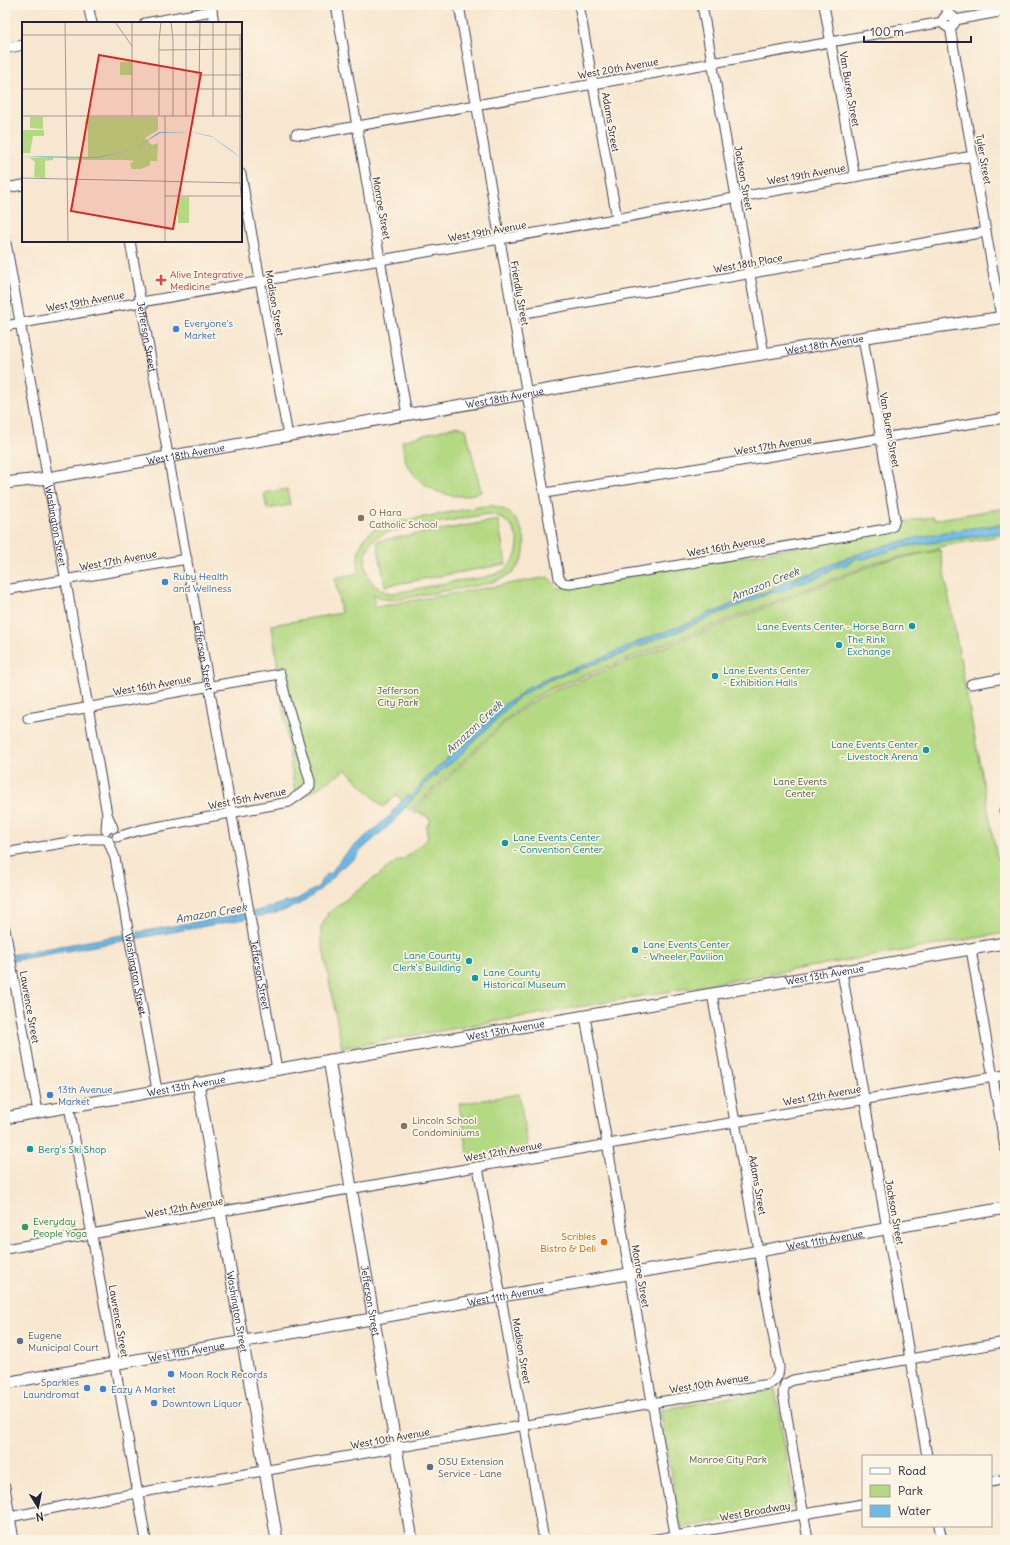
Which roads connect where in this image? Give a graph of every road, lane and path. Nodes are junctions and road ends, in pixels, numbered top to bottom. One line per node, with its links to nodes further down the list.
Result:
1 (88, 5): 11 (street)
2 (336, 5): 20 (street, Monroe Street)
3 (459, 5): 19 (street, Friendly Street)
4 (579, 5): 18 (street, Adams Street)
5 (702, 5): 17 (street, Jackson Street)
6 (824, 5): 14 (street, Van Buren Street)
7 (946, 5): 10 (street, Tyler Street)
8 (212, 8): 12 (street); 13 (street)
9 (1005, 12): 10 (street, West 20th Avenue)
10 (949, 21): 14 (street, West 20th Avenue); 22 (street, Tyler Street)
11 (92, 22)
12 (149, 22)
13 (214, 22)
14 (831, 42): 17 (street, West 20th Avenue); 23 (street, Van Buren Street)
15 (22, 45): 16 (street)
16 (5, 49)
17 (712, 63): 18 (street, West 20th Avenue); 27 (street, Jackson Street)
18 (593, 84): 19 (street, West 20th Avenue); 28 (street, Adams Street)
19 (476, 104): 20 (street, West 20th Avenue); 31 (street, Friendly Street)
20 (357, 126): 21 (street, West 20th Avenue); 33 (street, Monroe Street)
21 (296, 134)
22 (973, 156): 23 (street, West 19th Avenue); 29 (street, Tyler Street)
23 (855, 177): 27 (street, West 19th Avenue)
24 (242, 180): 35 (street, Madison Street)
25 (22, 185): 26 (street)
26 (5, 188)
27 (736, 198): 28 (street, West 19th Avenue); 34 (street, Jackson Street)
28 (617, 219): 31 (street, West 19th Avenue)
29 (986, 232): 34 (street, West 18th Place); 38 (street, Tyler Street)
30 (5, 237): 39 (street, Washington Street)
31 (500, 240): 33 (street, West 19th Avenue); 37 (street, Friendly Street)
32 (130, 242): 36 (street, Jefferson Street)
33 (380, 261): 35 (street, West 19th Avenue); 44 (street, Monroe Street)
34 (750, 274): 37 (street, West 18th Place); 42 (street, Jackson Street)
35 (260, 282): 36 (street, West 19th Avenue); 46 (street, Madison Street)
36 (141, 303): 39 (street, West 19th Avenue); 48 (street, Jefferson Street)
37 (513, 315): 43 (street, Friendly Street)
38 (1003, 317): 41 (main road, West 18th Avenue)
39 (20, 323): 40 (street, West 19th Avenue); 49 (street, Washington Street)
40 (5, 326)
41 (863, 338): 42 (main road, West 18th Avenue); 47 (street, Van Buren Street)
42 (764, 354): 43 (main road, West 18th Avenue)
43 (527, 393): 44 (main road, West 18th Avenue); 51 (street, Friendly Street)
44 (407, 415): 46 (main road, West 18th Avenue)
45 (1005, 418): 47 (street, West 17th Avenue)
46 (288, 436): 48 (main road, West 18th Avenue)
47 (881, 438): 51 (street, West 17th Avenue); 52 (street, Van Buren Street)
48 (168, 457): 49 (main road, West 18th Avenue); 53 (street, Jefferson Street)
49 (48, 478): 50 (main road, West 18th Avenue); 54 (street, Washington Street)
50 (5, 483)
51 (545, 493): 55 (street, Friendly Street)
52 (893, 526): 55 (street, West 16th Avenue)
53 (187, 559): 54 (street, West 17th Avenue); 60 (street, Jefferson Street)
54 (66, 580): 56 (street, West 17th Avenue); 61 (street, Washington Street)
55 (563, 583)
56 (5, 590)
57 (280, 674): 60 (street, West 16th Avenue); 63 (street, West 15th Avenue)
58 (1005, 678): 59 (street)
59 (971, 684)
60 (210, 686): 61 (street, West 16th Avenue); 63 (street, Jefferson Street)
61 (88, 708): 62 (street, West 16th Avenue); 64 (street, Washington Street)
62 (28, 718)
63 (232, 812): 64 (street, West 15th Avenue); 73 (street, Jefferson Street)
64 (111, 834): 65 (street, West 15th Avenue); 77 (street, Washington Street)
65 (5, 853)
66 (5, 929): 80 (street, Lawrence Street)
67 (1005, 943): 68 (main road, West 13th Avenue)
68 (971, 949): 69 (main road, West 13th Avenue); 75 (street)
69 (842, 972): 70 (main road, West 13th Avenue); 78 (street, Jackson Street)
70 (712, 994): 71 (main road, West 13th Avenue); 82 (street, Adams Street)
71 (585, 1016): 72 (main road, West 13th Avenue); 83 (street, Monroe Street)
72 (329, 1060): 73 (main road, West 13th Avenue); 86 (main road, Jefferson Street)
73 (277, 1069): 76 (main road, West 13th Avenue)
74 (1005, 1075): 75 (street, West 12th Avenue)
75 (992, 1077): 78 (street, West 12th Avenue); 84 (street)
76 (198, 1083): 77 (main road, West 13th Avenue); 88 (main road, Washington Street)
77 (157, 1090): 79 (main road, West 13th Avenue)
78 (864, 1099): 82 (street, West 12th Avenue); 89 (street, Jackson Street)
79 (69, 1106): 80 (main road, West 13th Avenue); 90 (street, Lawrence Street)
80 (38, 1112): 81 (main road, West 13th Avenue)
81 (5, 1118)
82 (735, 1122): 83 (street, West 12th Avenue); 92 (street, Adams Street)
83 (607, 1144): 85 (street, West 12th Avenue); 93 (street, Monroe Street)
84 (1005, 1148)
85 (478, 1167): 86 (street, West 12th Avenue); 94 (street, Madison Street)
86 (351, 1189): 88 (street, West 12th Avenue); 95 (main road, Jefferson Street)
87 (1005, 1208): 89 (main road, West 11th Avenue)
88 (220, 1212): 90 (street, West 12th Avenue); 96 (main road, Washington Street)
89 (887, 1229): 92 (main road, West 11th Avenue); 98 (street, Jackson Street)
90 (92, 1234): 91 (street, West 12th Avenue); 99 (street, Lawrence Street)
91 (5, 1249)
92 (758, 1251): 93 (main road, West 11th Avenue); 100 (street, Adams Street)
93 (630, 1274): 94 (main road, West 11th Avenue); 102 (street, Monroe Street)
94 (501, 1296): 95 (main road, West 11th Avenue); 103 (street, Madison Street)
95 (373, 1318): 96 (main road, West 11th Avenue); 104 (main road, Jefferson Street)
96 (243, 1341): 99 (main road, West 11th Avenue); 106 (main road, Washington Street)
97 (1005, 1342): 98 (street)
98 (909, 1359): 105 (street, Jackson Street); 112 (street)
99 (115, 1363): 101 (main road, West 11th Avenue); 110 (street, Lawrence Street)
100 (777, 1378): 102 (street, West 10th Avenue)
101 (5, 1383)
102 (652, 1403): 103 (street, West 10th Avenue); 115 (street, Monroe Street)
103 (523, 1426): 104 (street, West 10th Avenue); 121 (street, Madison Street)
104 (396, 1448): 106 (street, West 10th Avenue); 120 (main road, Jefferson Street)
105 (927, 1455)
106 (265, 1471): 110 (street, West 10th Avenue); 119 (main road, Washington Street)
107 (1005, 1479): 108 (street)
108 (992, 1482)
109 (5, 1487): 113 (street)
110 (138, 1494): 113 (street, West 10th Avenue); 118 (street, Lawrence Street)
111 (862, 1504): 112 (street, West Broadway)
112 (804, 1514): 115 (street, West Broadway); 122 (street)
113 (8, 1518): 117 (street)
114 (939, 1527): 123 (street)
115 (675, 1538): 116 (street, West Broadway)
116 (654, 1539)
117 (14, 1540)
118 (146, 1540)
119 (277, 1540)
120 (412, 1540)
121 (544, 1540)
122 (808, 1540)
123 (942, 1540)

